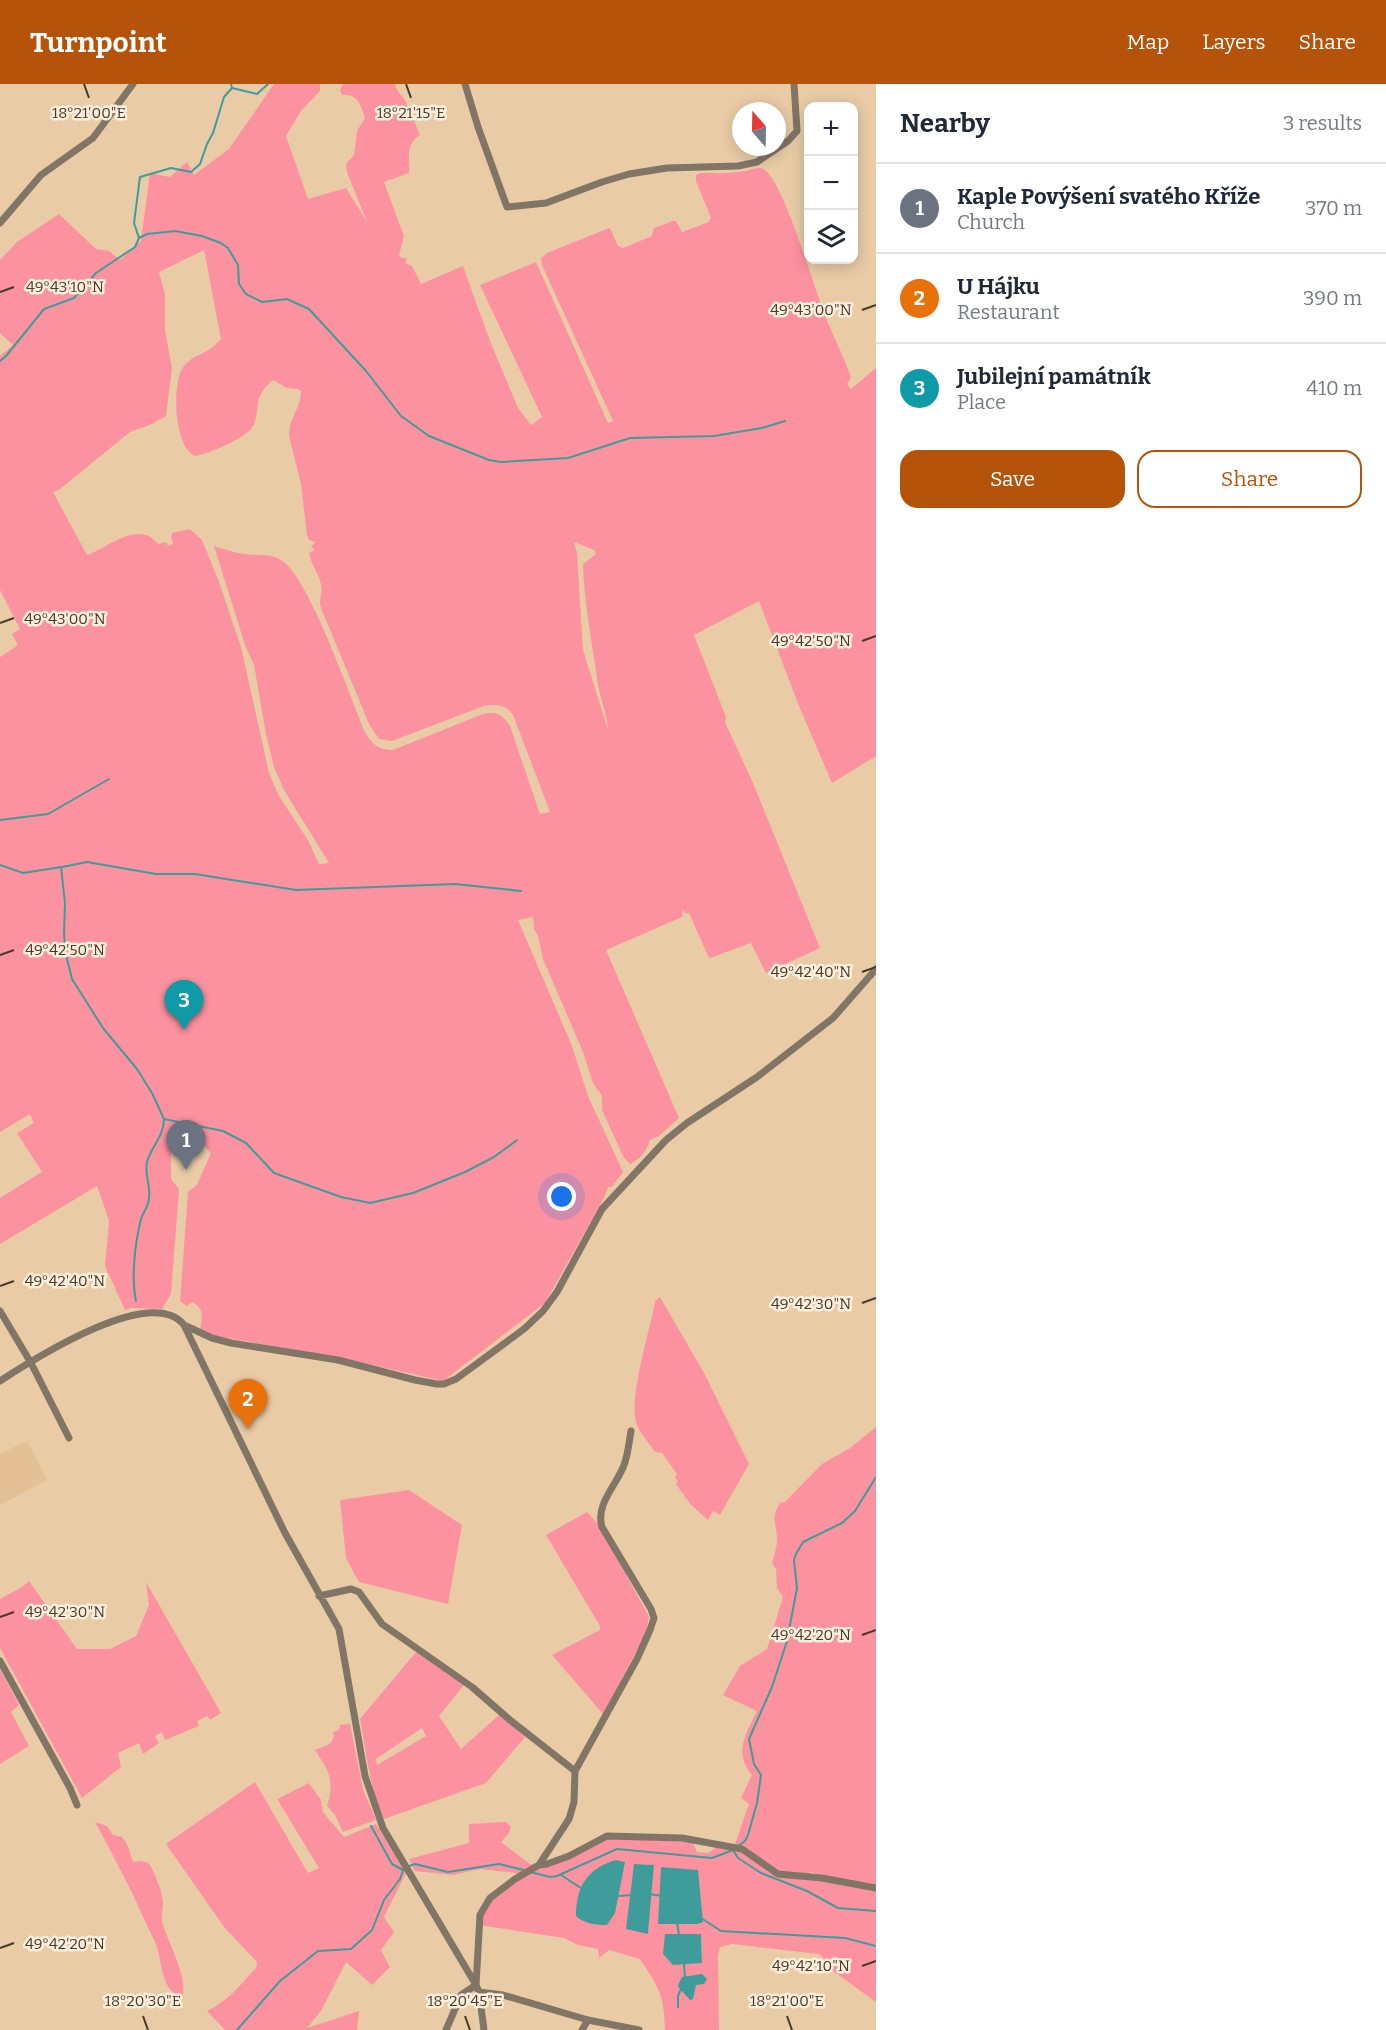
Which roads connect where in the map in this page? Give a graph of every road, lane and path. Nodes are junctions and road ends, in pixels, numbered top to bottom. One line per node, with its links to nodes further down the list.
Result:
1 (133, 84): 4 (street)
2 (465, 84): 3 (street)
3 (794, 84)
4 (0, 223)
5 (876, 969): 7 (street)
6 (0, 1311): 8 (street)
7 (184, 1325): 8 (street); 12 (street)
8 (31, 1363): 9 (street); 11 (street)
9 (0, 1381)
10 (631, 1431): 14 (street)
11 (69, 1438)
12 (319, 1596): 14 (street); 18 (street)
13 (0, 1661): 15 (street)
14 (575, 1771): 16 (street)
15 (76, 1805)
16 (539, 1864): 17 (street); 18 (street)
17 (876, 1888)
18 (478, 1989): 19 (street); 20 (street); 21 (street)
19 (588, 2020): 22 (street); 23 (street)
20 (446, 2030)
21 (484, 2030)
22 (582, 2030)
23 (639, 2030)

